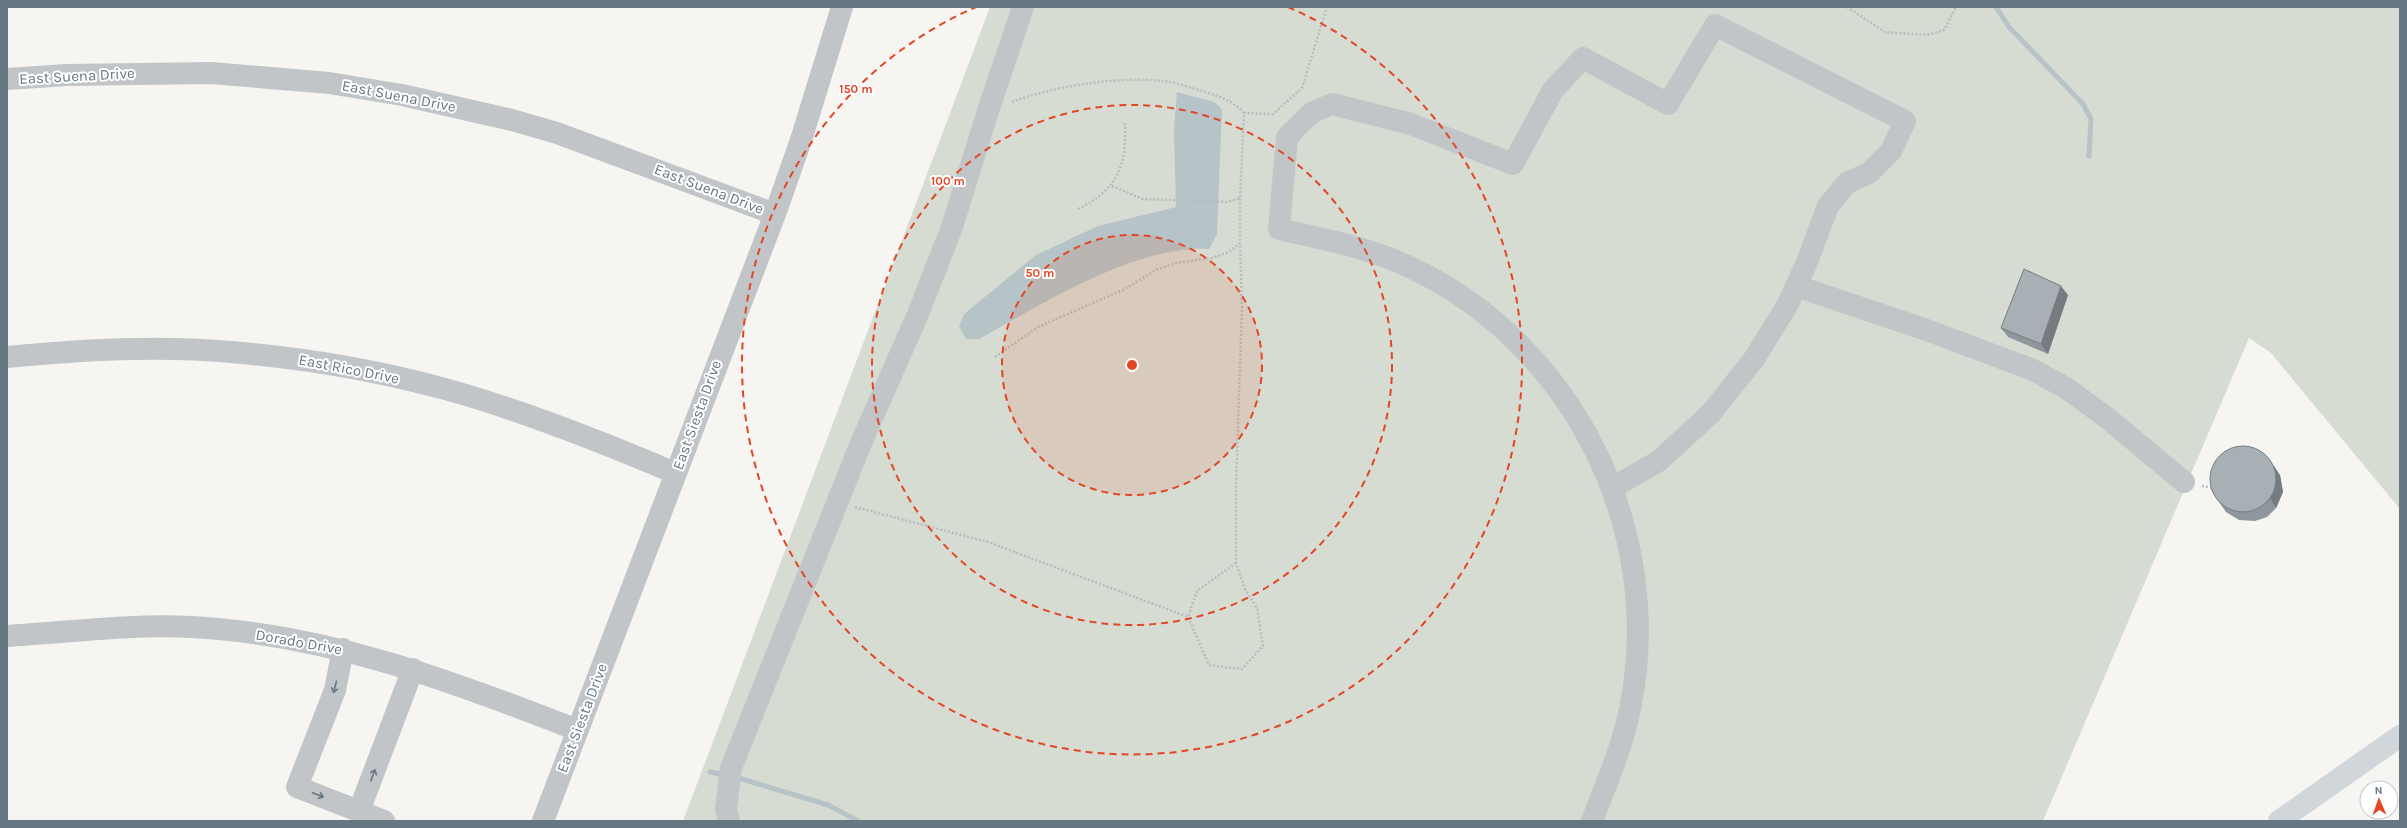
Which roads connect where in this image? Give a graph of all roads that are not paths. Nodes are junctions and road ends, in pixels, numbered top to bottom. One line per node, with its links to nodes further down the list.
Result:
1 (842, 7): 4 (street, East Siesta Drive)
2 (1023, 7): 18 (street)
3 (7, 79): 4 (street, East Suena Drive)
4 (774, 214): 7 (street, East Siesta Drive)
5 (1796, 286): 8 (street); 9 (street); 9 (street)
6 (7, 357): 7 (street, East Rico Drive)
7 (675, 473): 13 (street, East Siesta Drive)
8 (2184, 482)
9 (1612, 488): 19 (street)
10 (7, 636): 11 (street, Dorado Drive)
11 (342, 649): 12 (street, Dorado Drive); 15 (street, one-way to 15)
12 (414, 669): 13 (street, Dorado Drive); 15 (street, one-way to 12)
13 (577, 730): 17 (street, East Siesta Drive)
14 (2400, 736): 20 (highway)
15 (358, 811): 16 (street)
16 (384, 821)
17 (543, 821)
18 (729, 821)
19 (1592, 821)
20 (2279, 821)

